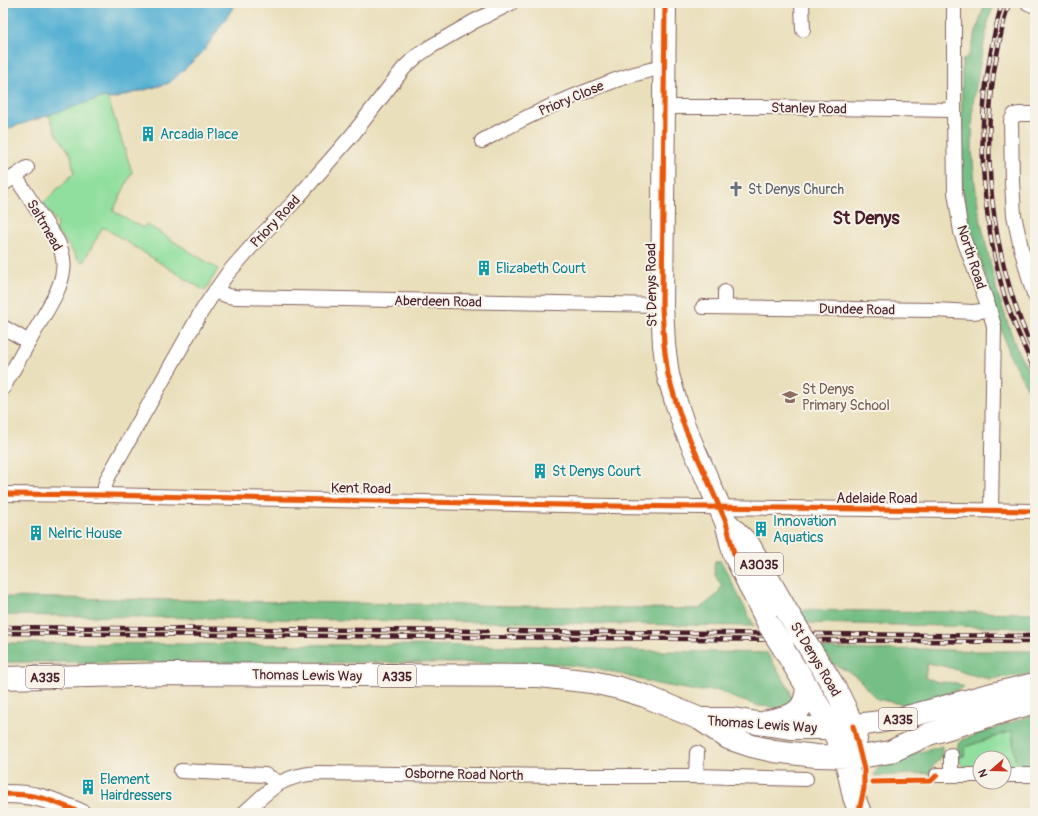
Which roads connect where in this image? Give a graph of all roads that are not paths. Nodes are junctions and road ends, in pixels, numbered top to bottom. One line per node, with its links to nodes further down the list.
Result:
1 (511, 3): 14 (street, Priory Road)
2 (665, 3): 8 (main road, St Denys Road / A3035)
3 (802, 3): 7 (street)
4 (954, 3): 10 (street, North Road)
5 (1028, 3): 6 (street)
6 (1035, 6)
7 (803, 30)
8 (665, 67): 9 (main road, St Denys Road / A3035); 12 (street, Priory Close)
9 (664, 107): 10 (street, Stanley Road); 17 (main road, St Denys Road / A3035)
10 (954, 110): 20 (street, North Road)
11 (1035, 114): 16 (street)
12 (482, 141)
13 (27, 168): 22 (street, Saltmead)
14 (215, 291): 17 (street, Aberdeen Road); 25 (street, Priory Road)
15 (725, 292): 19 (street)
16 (1035, 296)
17 (662, 305): 28 (main road, St Denys Road / A3035)
18 (703, 307): 19 (street, Dundee Road)
19 (725, 307): 20 (street, Dundee Road)
20 (989, 308): 26 (street, North Road)
21 (3, 327): 22 (street)
22 (29, 342): 23 (street, Saltmead)
23 (3, 388)
24 (3, 494): 25 (street, Kent Road)
25 (106, 495): 28 (street, Kent Road)
26 (991, 510): 27 (street, Adelaide Road); 28 (street, Adelaide Road)
27 (1035, 511)
28 (723, 515): 31 (main road, St Denys Road / A3035, bridge); 35 (main road, St Denys Road / A3035, bridge)
29 (3, 678): 33 (main road, Thomas Lewis Way / A335)
30 (1035, 684): 35 (main road, Thomas Lewis Way / A335)
31 (807, 688): 34 (main road); 35 (main road, St Denys Road / A3035)
32 (1035, 702): 35 (main road, A335)
33 (700, 719): 34 (main road, Thomas Lewis Way / A335); 35 (main road, Thomas Lewis Way / A335)
34 (757, 723): 35 (main road, Thomas Lewis Way / A335)
35 (848, 743): 46 (main road, St Denys Road / A3035)
36 (697, 753): 42 (street)
37 (951, 755): 39 (street)
38 (189, 774): 44 (street)
39 (972, 775)
40 (1012, 775): 41 (street)
41 (1035, 775)
42 (696, 776): 43 (street, Osborne Road North); 44 (street, Osborne Road North)
43 (806, 779)
44 (280, 783): 48 (street, Osborne Road North)
45 (3, 794): 47 (street)
46 (860, 812)
47 (81, 813)
48 (244, 813)

